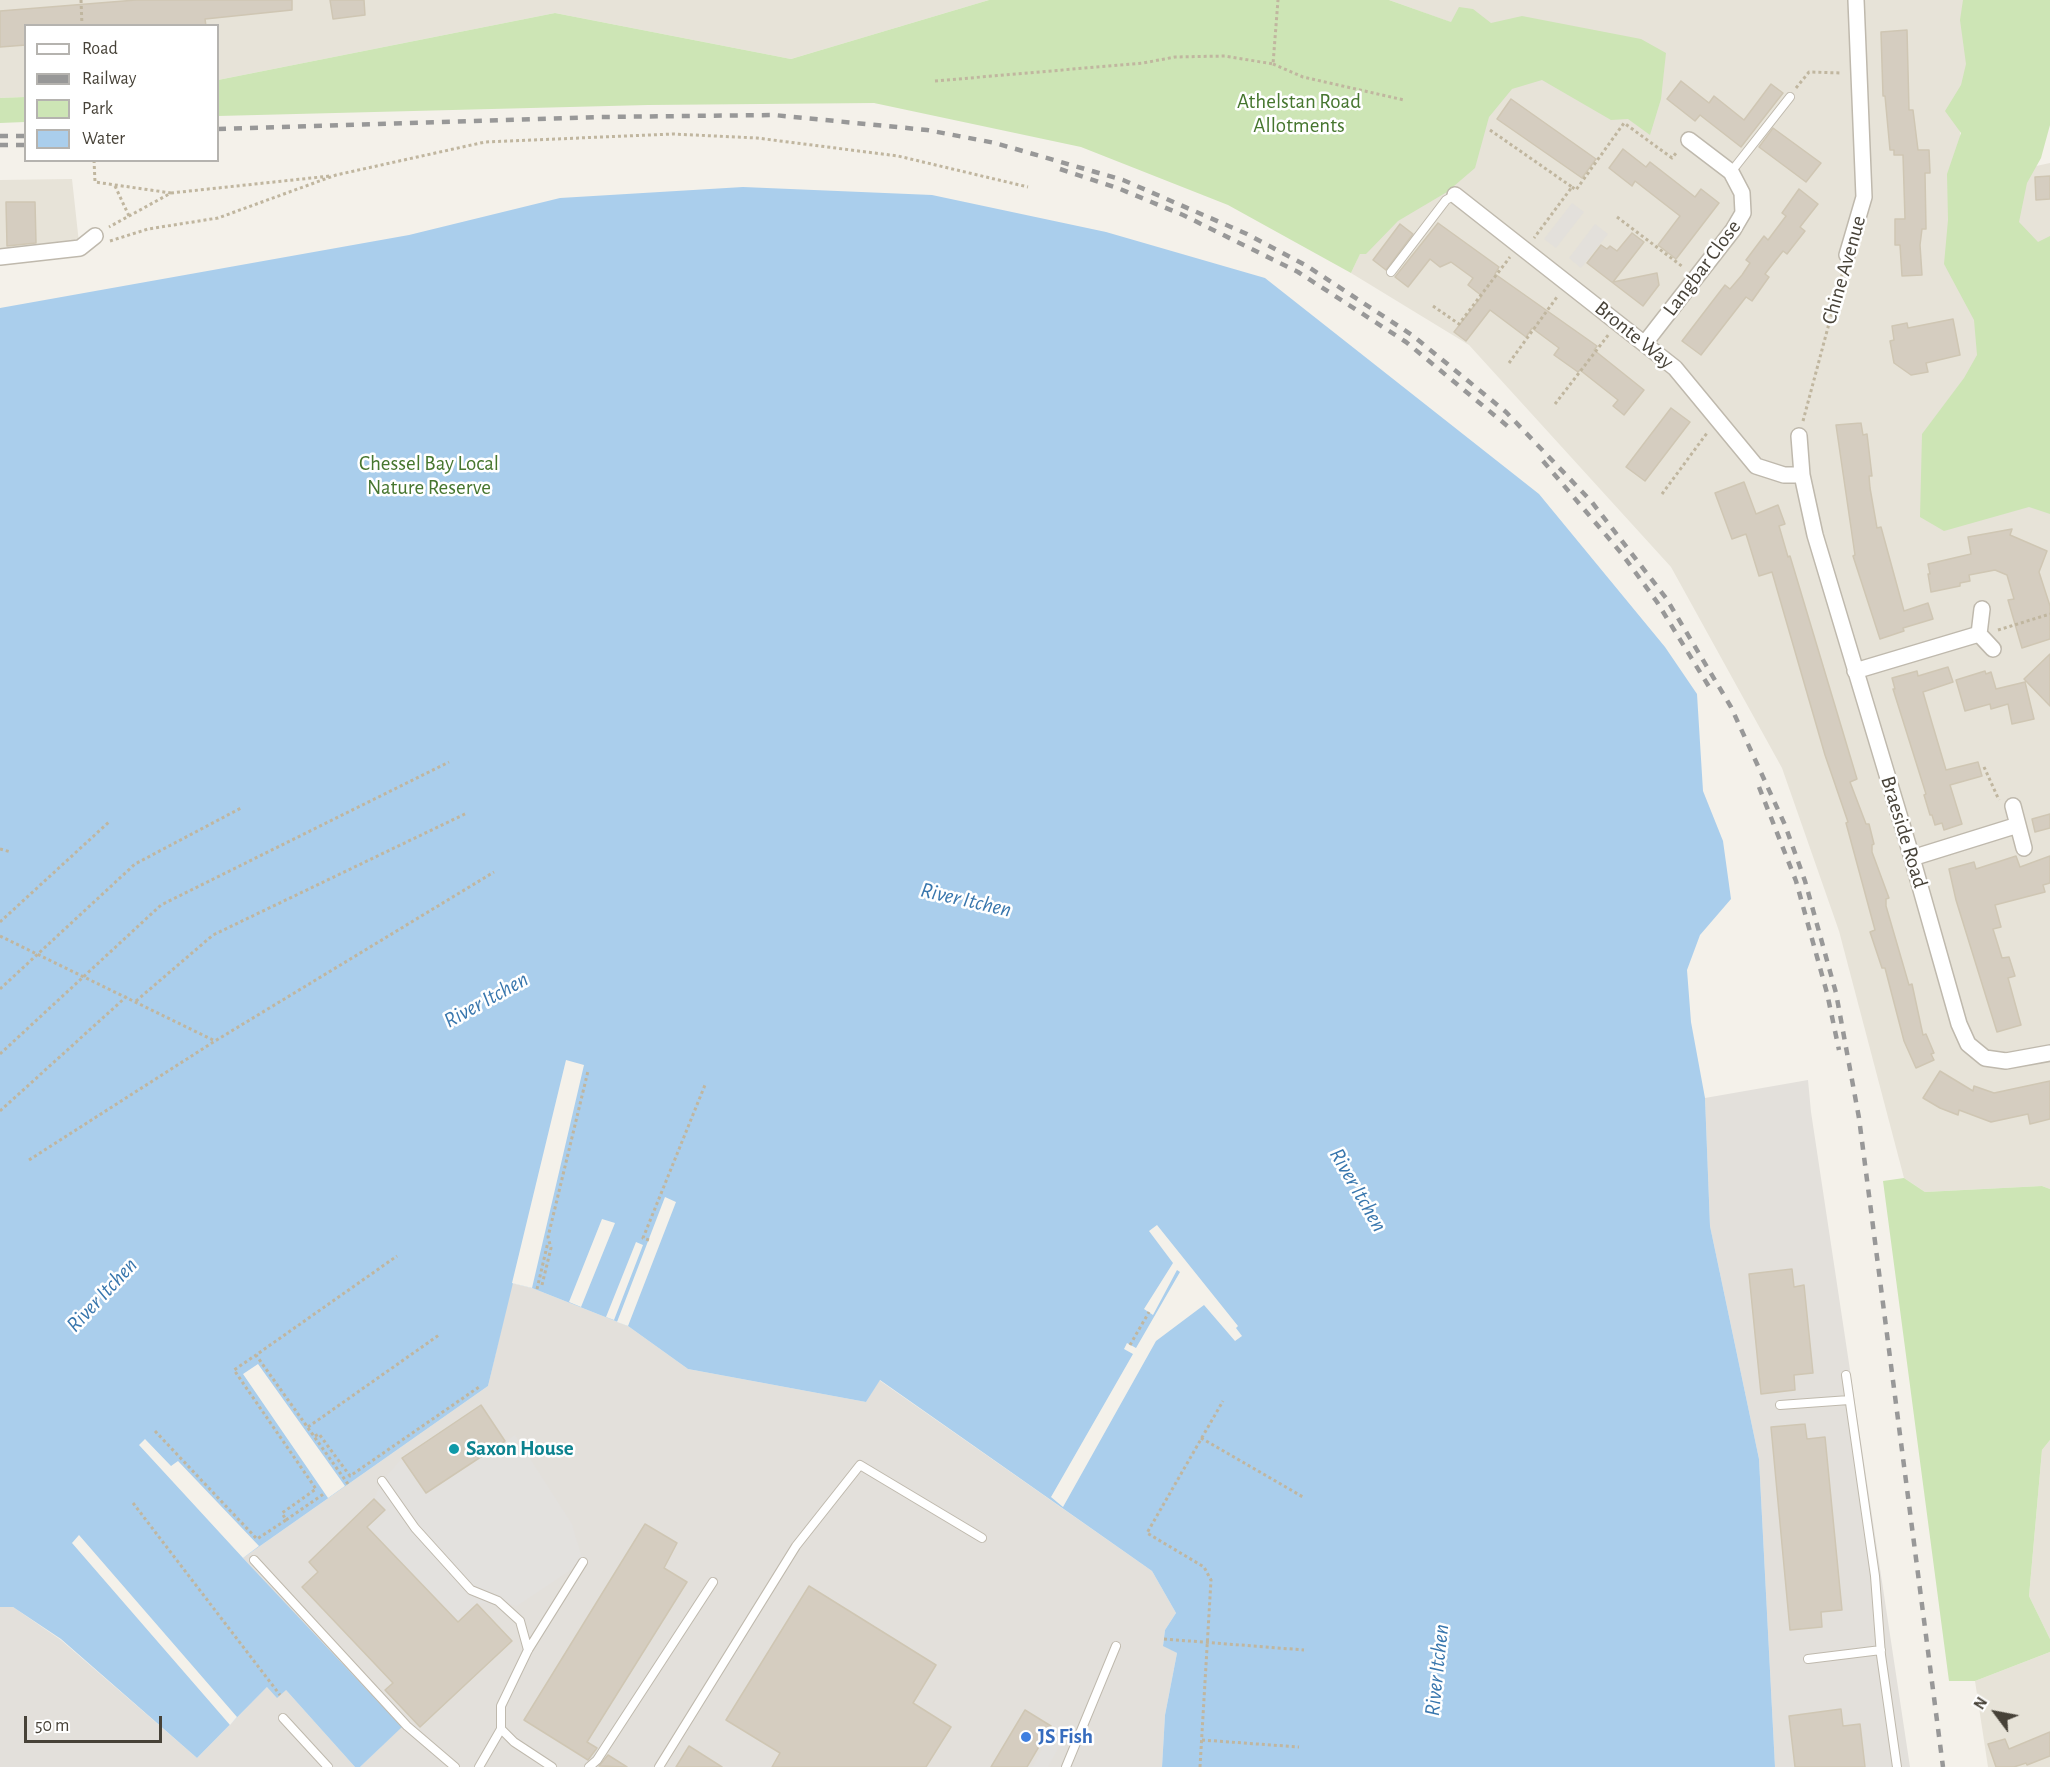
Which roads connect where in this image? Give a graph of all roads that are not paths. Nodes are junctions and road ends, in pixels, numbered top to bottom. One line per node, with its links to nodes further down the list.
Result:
1 (1856, 0): 7 (street, Chine Avenue)
2 (1790, 97): 4 (lane)
3 (1689, 140): 4 (street)
4 (1731, 172): 10 (street, Langbar Close)
5 (1455, 195): 9 (lane); 10 (street, Bronte Way)
6 (95, 236): 8 (street)
7 (1847, 255)
8 (0, 257)
9 (1391, 272)
10 (1645, 343): 12 (street, Bronte Way)
11 (1799, 436): 12 (street)
12 (1802, 475): 16 (street, Braeside Road)
13 (1982, 609): 14 (street)
14 (1979, 634): 15 (street); 16 (street)
15 (1993, 649)
16 (1855, 671): 20 (street, Braeside Road)
17 (2013, 806): 18 (street)
18 (2013, 826): 19 (street); 20 (street)
19 (2024, 848)
20 (1912, 858): 21 (street, Braeside Road)
21 (2050, 1053)
22 (1846, 1375): 23 (lane)
23 (1849, 1400): 24 (lane); 32 (lane)
24 (1780, 1405)
25 (382, 1481): 31 (lane)
26 (982, 1538): 41 (lane)
27 (254, 1560): 37 (lane)
28 (583, 1562): 31 (lane)
29 (713, 1582): 40 (lane)
30 (1116, 1646): 42 (lane)
31 (528, 1650): 35 (lane)
32 (1881, 1650): 33 (lane); 43 (lane)
33 (1808, 1659)
34 (282, 1718): 36 (lane)
35 (501, 1729): 38 (lane); 39 (lane)
36 (328, 1767)
37 (455, 1767)
38 (479, 1767)
39 (552, 1767)
40 (589, 1767)
41 (659, 1767)
42 (1065, 1767)
43 (1897, 1767)

